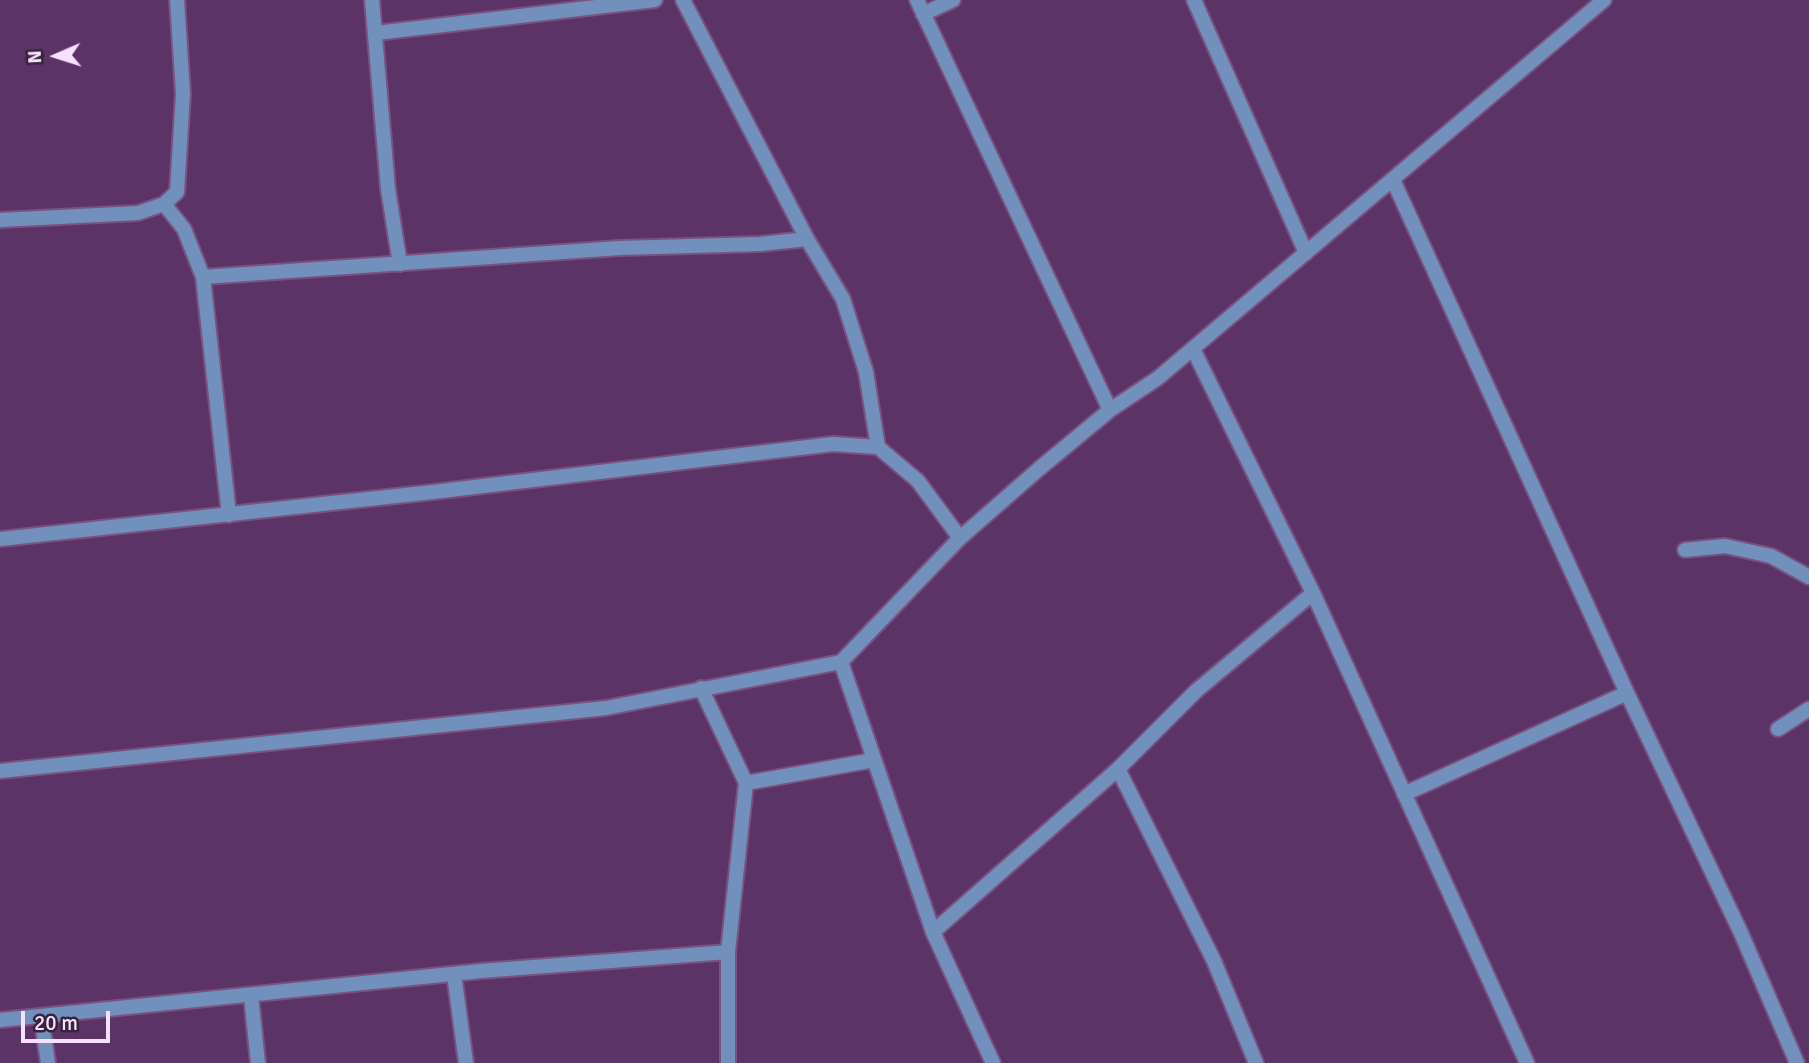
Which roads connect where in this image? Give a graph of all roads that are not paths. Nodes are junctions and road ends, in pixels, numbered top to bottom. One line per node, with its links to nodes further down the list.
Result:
1 (177, 0): 12 (street)
2 (372, 0): 10 (street)
3 (654, 0): 10 (street)
4 (683, 0): 14 (street)
5 (916, 0): 9 (street)
6 (953, 0): 9 (street)
7 (1194, 0): 15 (street)
8 (1604, 0): 11 (street)
9 (923, 14): 19 (street)
10 (376, 33): 16 (street)
11 (1392, 180): 15 (street); 29 (street)
12 (164, 204): 13 (street); 17 (street)
13 (0, 220)
14 (807, 239): 16 (street); 20 (street)
15 (1306, 253): 18 (street)
16 (400, 264): 17 (street)
17 (203, 277): 21 (street)
18 (1193, 349): 19 (street); 26 (street)
19 (1110, 410): 22 (street)
20 (878, 447): 21 (street); 22 (street)
21 (229, 515): 23 (street)
22 (960, 538): 27 (street)
23 (0, 539)
24 (1685, 550): 25 (street)
25 (1809, 577)
26 (1313, 593): 33 (street); 36 (street)
27 (841, 662): 28 (street); 32 (street)
28 (701, 688): 34 (street); 35 (street)
29 (1627, 693): 36 (street); 50 (street)
30 (1809, 709): 31 (street)
31 (1777, 729)
32 (874, 760): 35 (street); 37 (street)
33 (1118, 769): 37 (street); 48 (street)
34 (0, 771)
35 (746, 783): 38 (street)
36 (1404, 794): 49 (street)
37 (933, 932): 47 (street)
38 (729, 952): 39 (street); 46 (street)
39 (454, 974): 40 (street); 45 (street)
40 (251, 996): 41 (street); 44 (street)
41 (41, 1016): 42 (street); 43 (street)
42 (0, 1020)
43 (48, 1063)
44 (258, 1063)
45 (466, 1063)
46 (728, 1063)
47 (993, 1063)
48 (1256, 1063)
49 (1528, 1063)
50 (1797, 1063)

